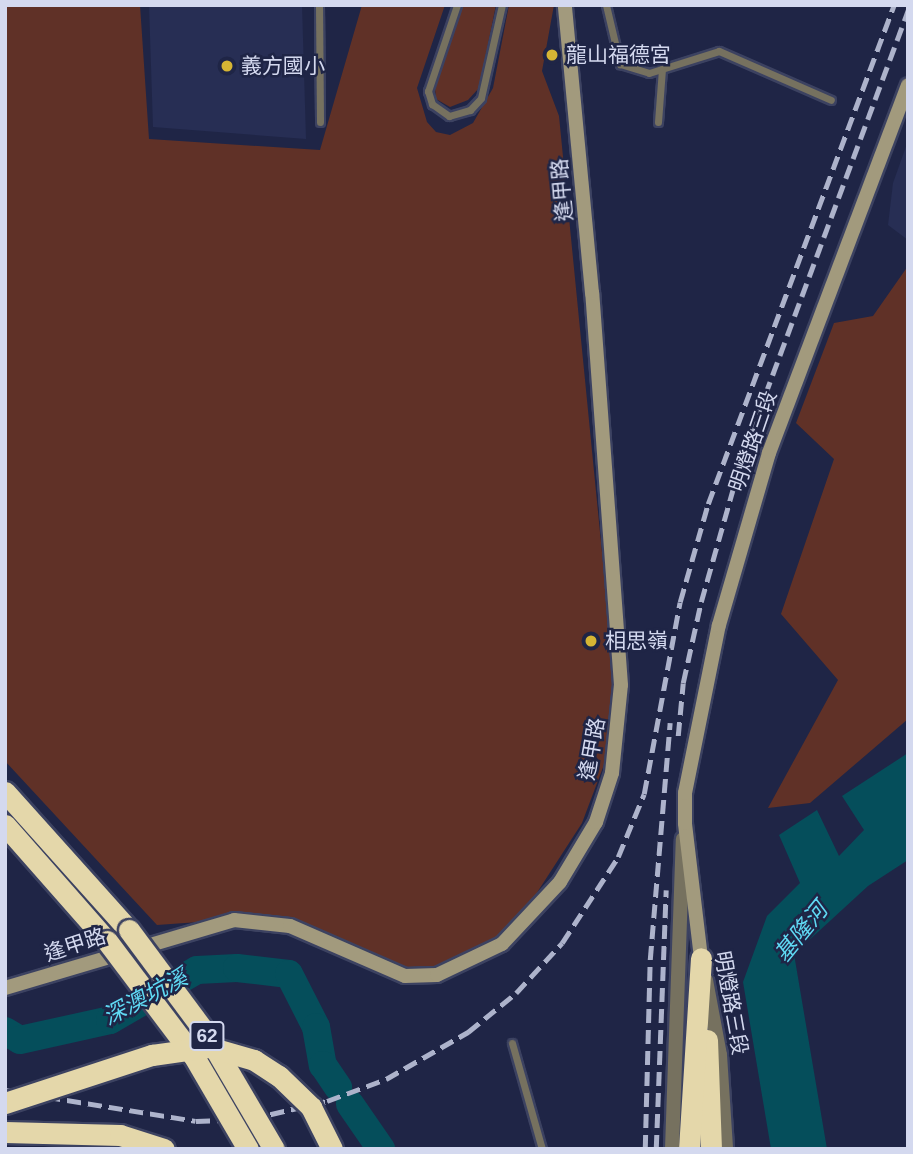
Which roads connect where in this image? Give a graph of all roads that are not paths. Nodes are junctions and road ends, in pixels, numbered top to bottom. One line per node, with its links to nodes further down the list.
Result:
1 (320, 5): 9 (lane)
2 (457, 5): 3 (lane)
3 (502, 5)
4 (565, 5): 15 (main road, 逢甲路)
5 (606, 5): 6 (lane)
6 (662, 69): 8 (lane); 10 (lane)
7 (908, 85): 12 (main road, 明燈路三段)
8 (831, 100)
9 (320, 122)
10 (658, 122)
11 (5, 792): 21 (highway, 62, bridge)
12 (685, 823): 14 (main road, 明燈路三段); 24 (street, 明燈路三段)
13 (5, 825): 20 (highway, 62, bridge)
14 (701, 958): 25 (highway); 26 (highway); 27 (street, 明燈路三段)
15 (5, 988)
16 (512, 1043): 23 (lane)
17 (5, 1103): 22 (highway, bridge)
18 (5, 1132): 19 (highway)
19 (164, 1149)
20 (248, 1149)
21 (274, 1149)
22 (332, 1149)
23 (542, 1149)
24 (673, 1149)
25 (689, 1149)
26 (711, 1149)
27 (726, 1149)

